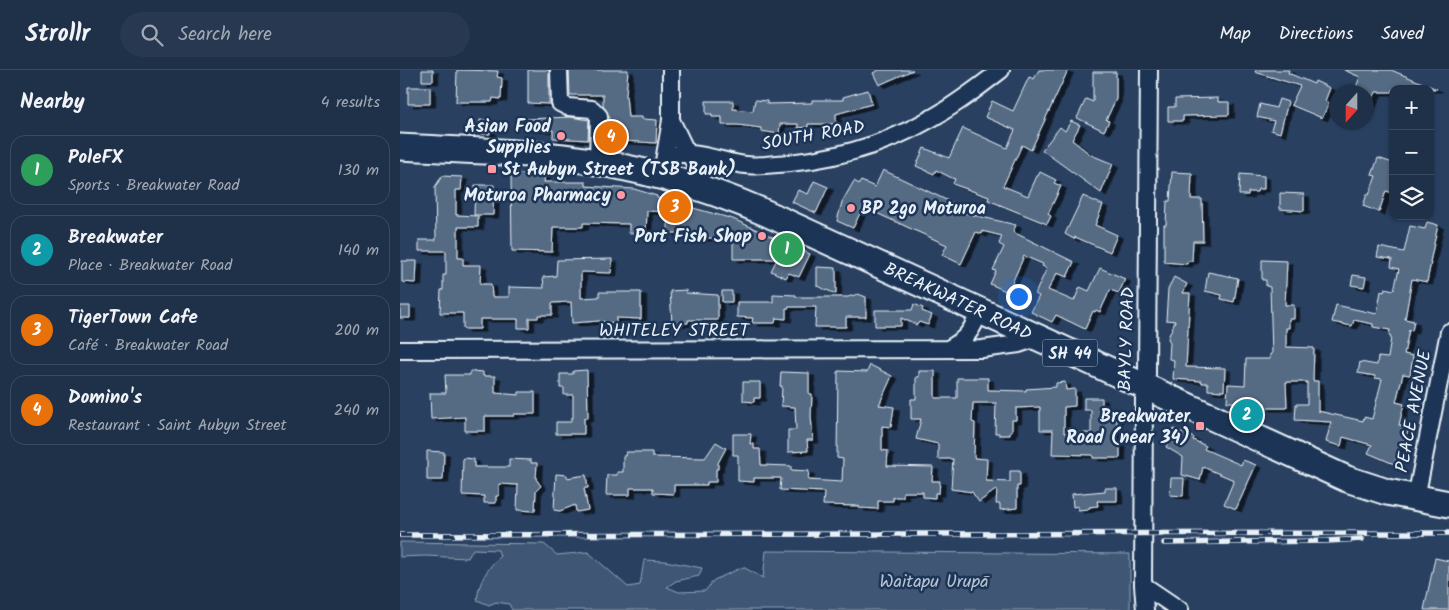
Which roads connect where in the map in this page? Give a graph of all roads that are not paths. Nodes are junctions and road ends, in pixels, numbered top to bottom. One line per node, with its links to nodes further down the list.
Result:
1 (559, 70): 9 (street)
2 (671, 70): 5 (street)
3 (1001, 70): 8 (street, SOUTH ROAD)
4 (1149, 70): 17 (street, BAYLY ROAD)
5 (671, 120): 7 (street); 10 (street)
6 (400, 147): 9 (highway, SH 44)
7 (688, 154): 8 (street, SOUTH ROAD); 10 (street, SOUTH ROAD); 11 (street)
8 (732, 162): 11 (street, SOUTH ROAD)
9 (598, 163): 10 (highway, SH 44)
10 (663, 168): 11 (highway, BREAKWATER ROAD / SH 44)
11 (699, 181): 12 (highway, BREAKWATER ROAD / SH 44)
12 (980, 311): 14 (highway, BREAKWATER ROAD / SH 44); 15 (street)
13 (1449, 332): 18 (street, PEACE AVENUE)
14 (1036, 338): 15 (street, WHITELEY STREET); 17 (highway, BREAKWATER ROAD / SH 44)
15 (948, 349): 16 (street, WHITELEY STREET)
16 (400, 350)
17 (1146, 388): 18 (highway, BREAKWATER ROAD / SH 44); 20 (street, BAYLY ROAD)
18 (1416, 498): 19 (highway, BREAKWATER ROAD / SH 44)
19 (1449, 504)
20 (1143, 585): 21 (street, BAYLY ROAD); 22 (street)
21 (1145, 610)
22 (1180, 610)

